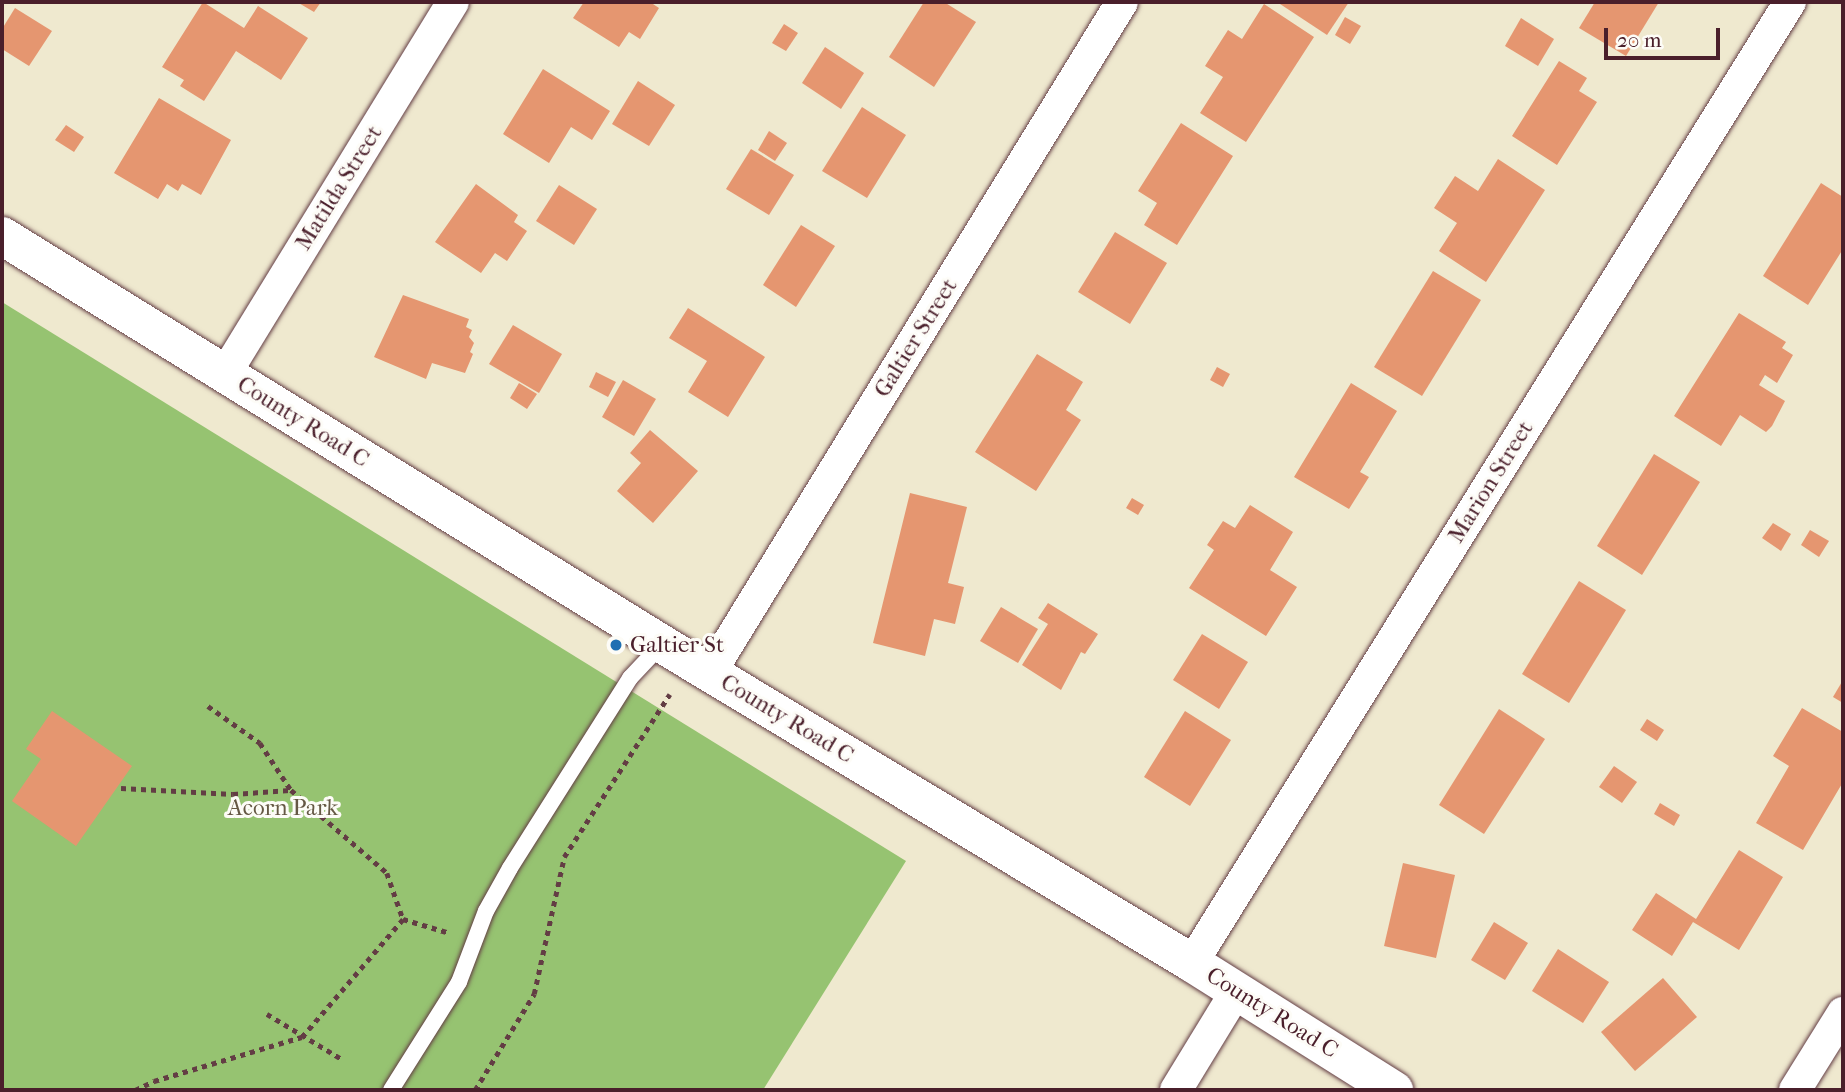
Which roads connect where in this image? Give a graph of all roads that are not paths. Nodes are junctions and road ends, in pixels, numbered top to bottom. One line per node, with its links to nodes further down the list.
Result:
1 (453, 2): 5 (street, Matilda Street)
2 (1122, 2): 7 (street, Galtier Street)
3 (1790, 2): 8 (street, Marion Street)
4 (2, 236): 5 (main road, County Road C)
5 (225, 374): 6 (main road, County Road C)
6 (662, 644): 7 (main road, County Road C); 11 (lane)
7 (710, 673): 8 (main road, County Road C)
8 (1192, 962): 9 (main road, County Road C)
9 (1237, 990): 12 (street); 13 (main road, County Road C)
10 (1843, 1013): 14 (street)
11 (391, 1090)
12 (1176, 1090)
13 (1394, 1090)
14 (1795, 1090)

